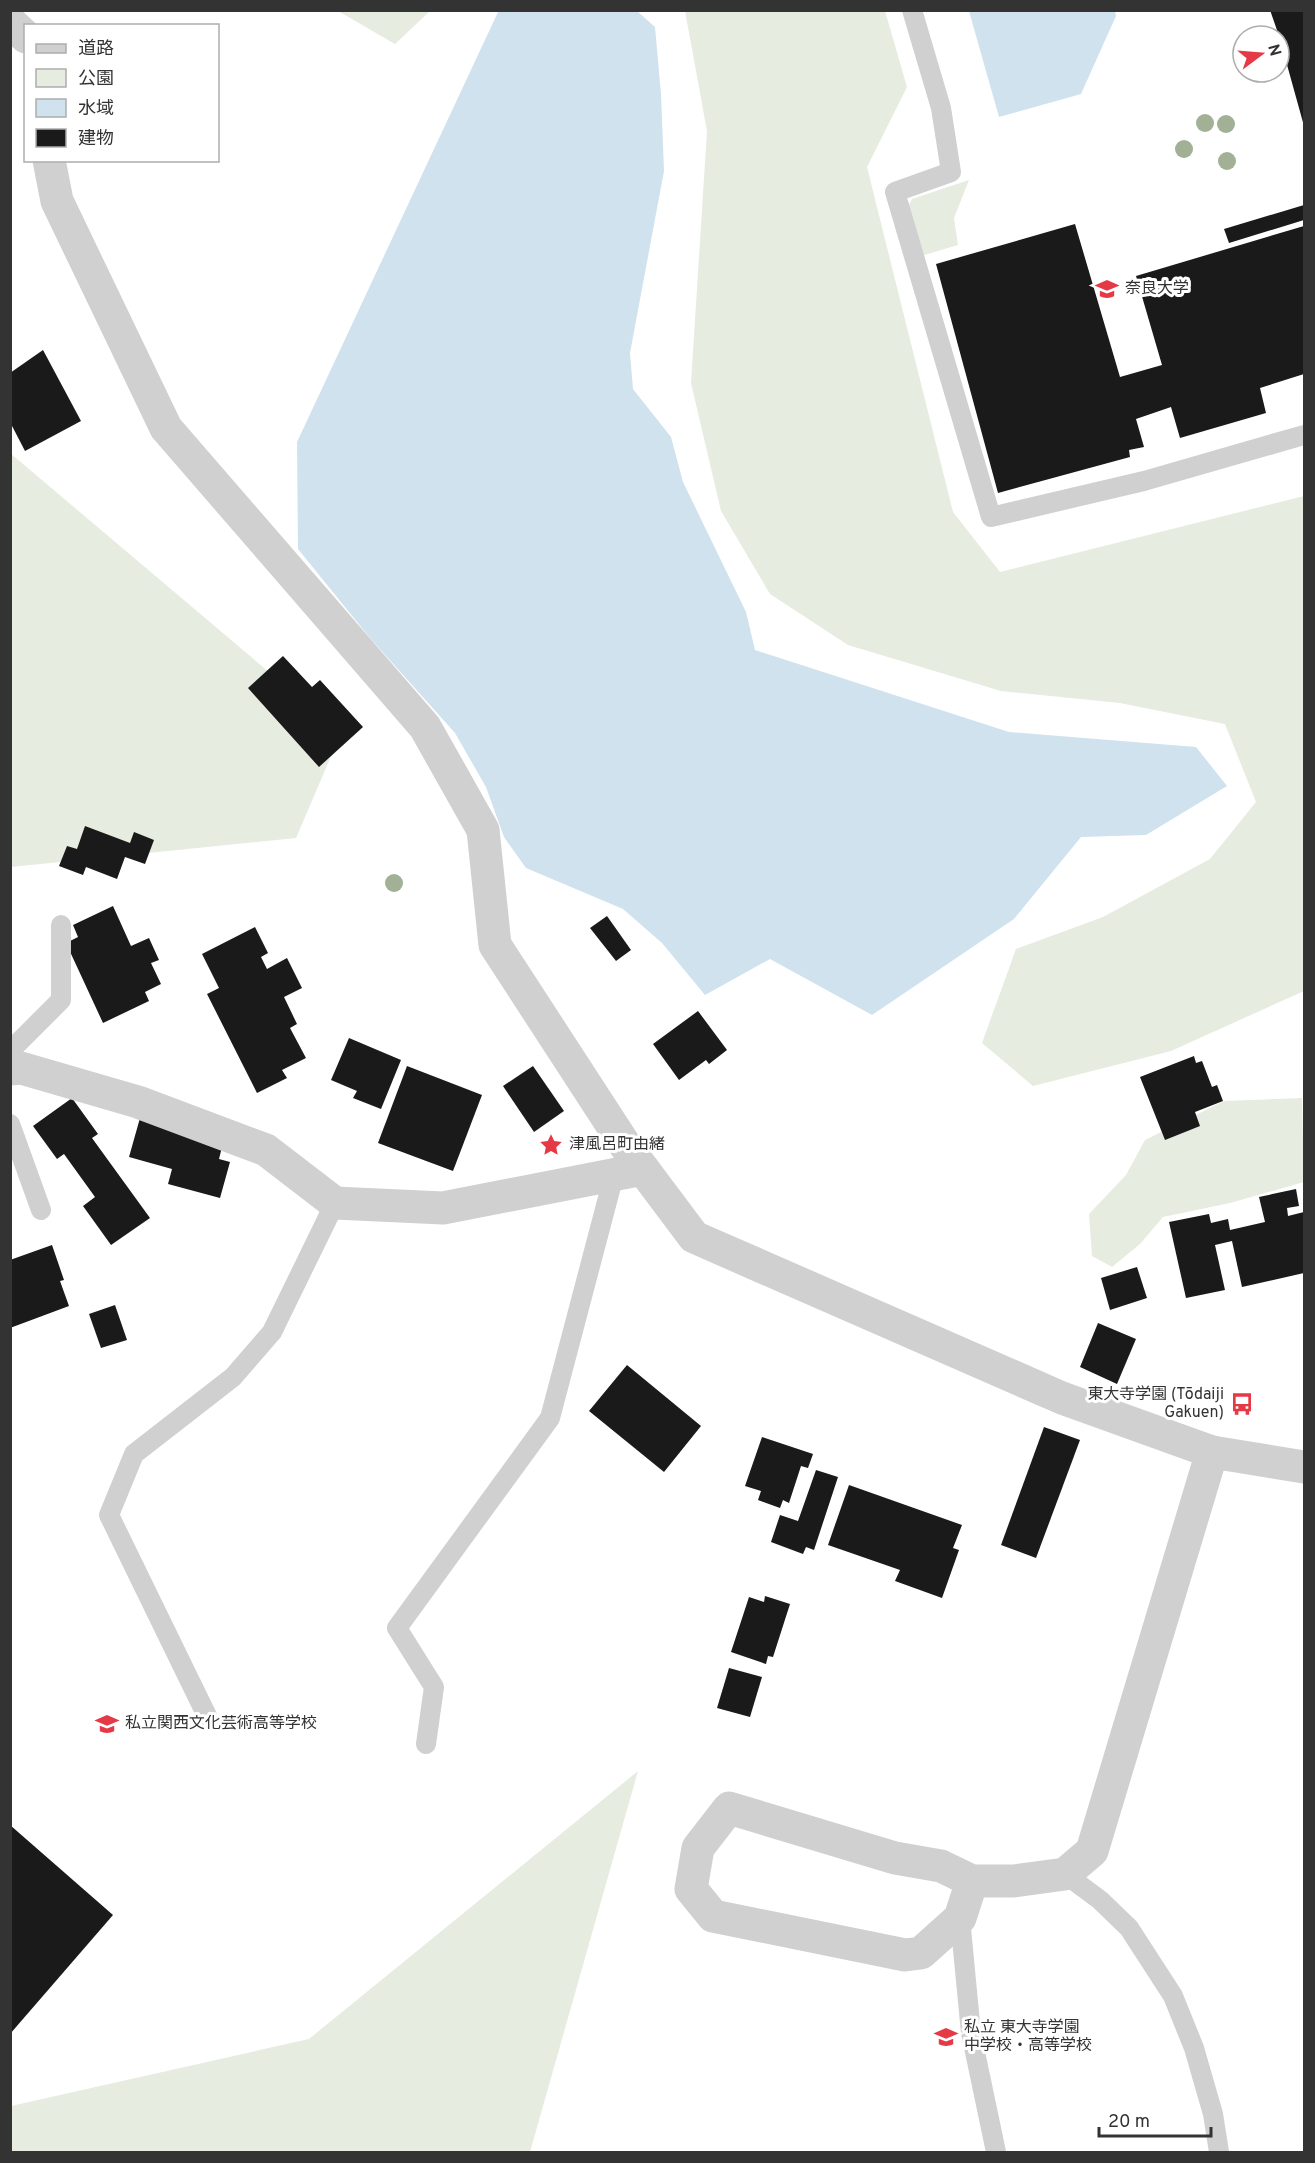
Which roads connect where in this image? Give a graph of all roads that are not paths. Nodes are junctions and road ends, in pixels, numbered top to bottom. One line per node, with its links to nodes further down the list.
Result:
1 (912, 10): 5 (lane)
2 (10, 22): 3 (street)
3 (24, 35)
4 (49, 162): 10 (street)
5 (1305, 435)
6 (61, 926): 7 (lane)
7 (10, 1050)
8 (10, 1069): 11 (street)
9 (10, 1124): 12 (lane)
10 (629, 1172): 11 (street); 13 (street); 16 (lane)
11 (335, 1203): 15 (lane)
12 (41, 1210)
13 (1212, 1452): 14 (street); 17 (street)
14 (1305, 1467)
15 (207, 1716)
16 (426, 1744)
17 (1065, 1874): 18 (street); 21 (lane)
18 (972, 1881): 19 (street); 19 (street)
19 (960, 1918): 20 (lane)
20 (996, 2152)
21 (1219, 2152)

